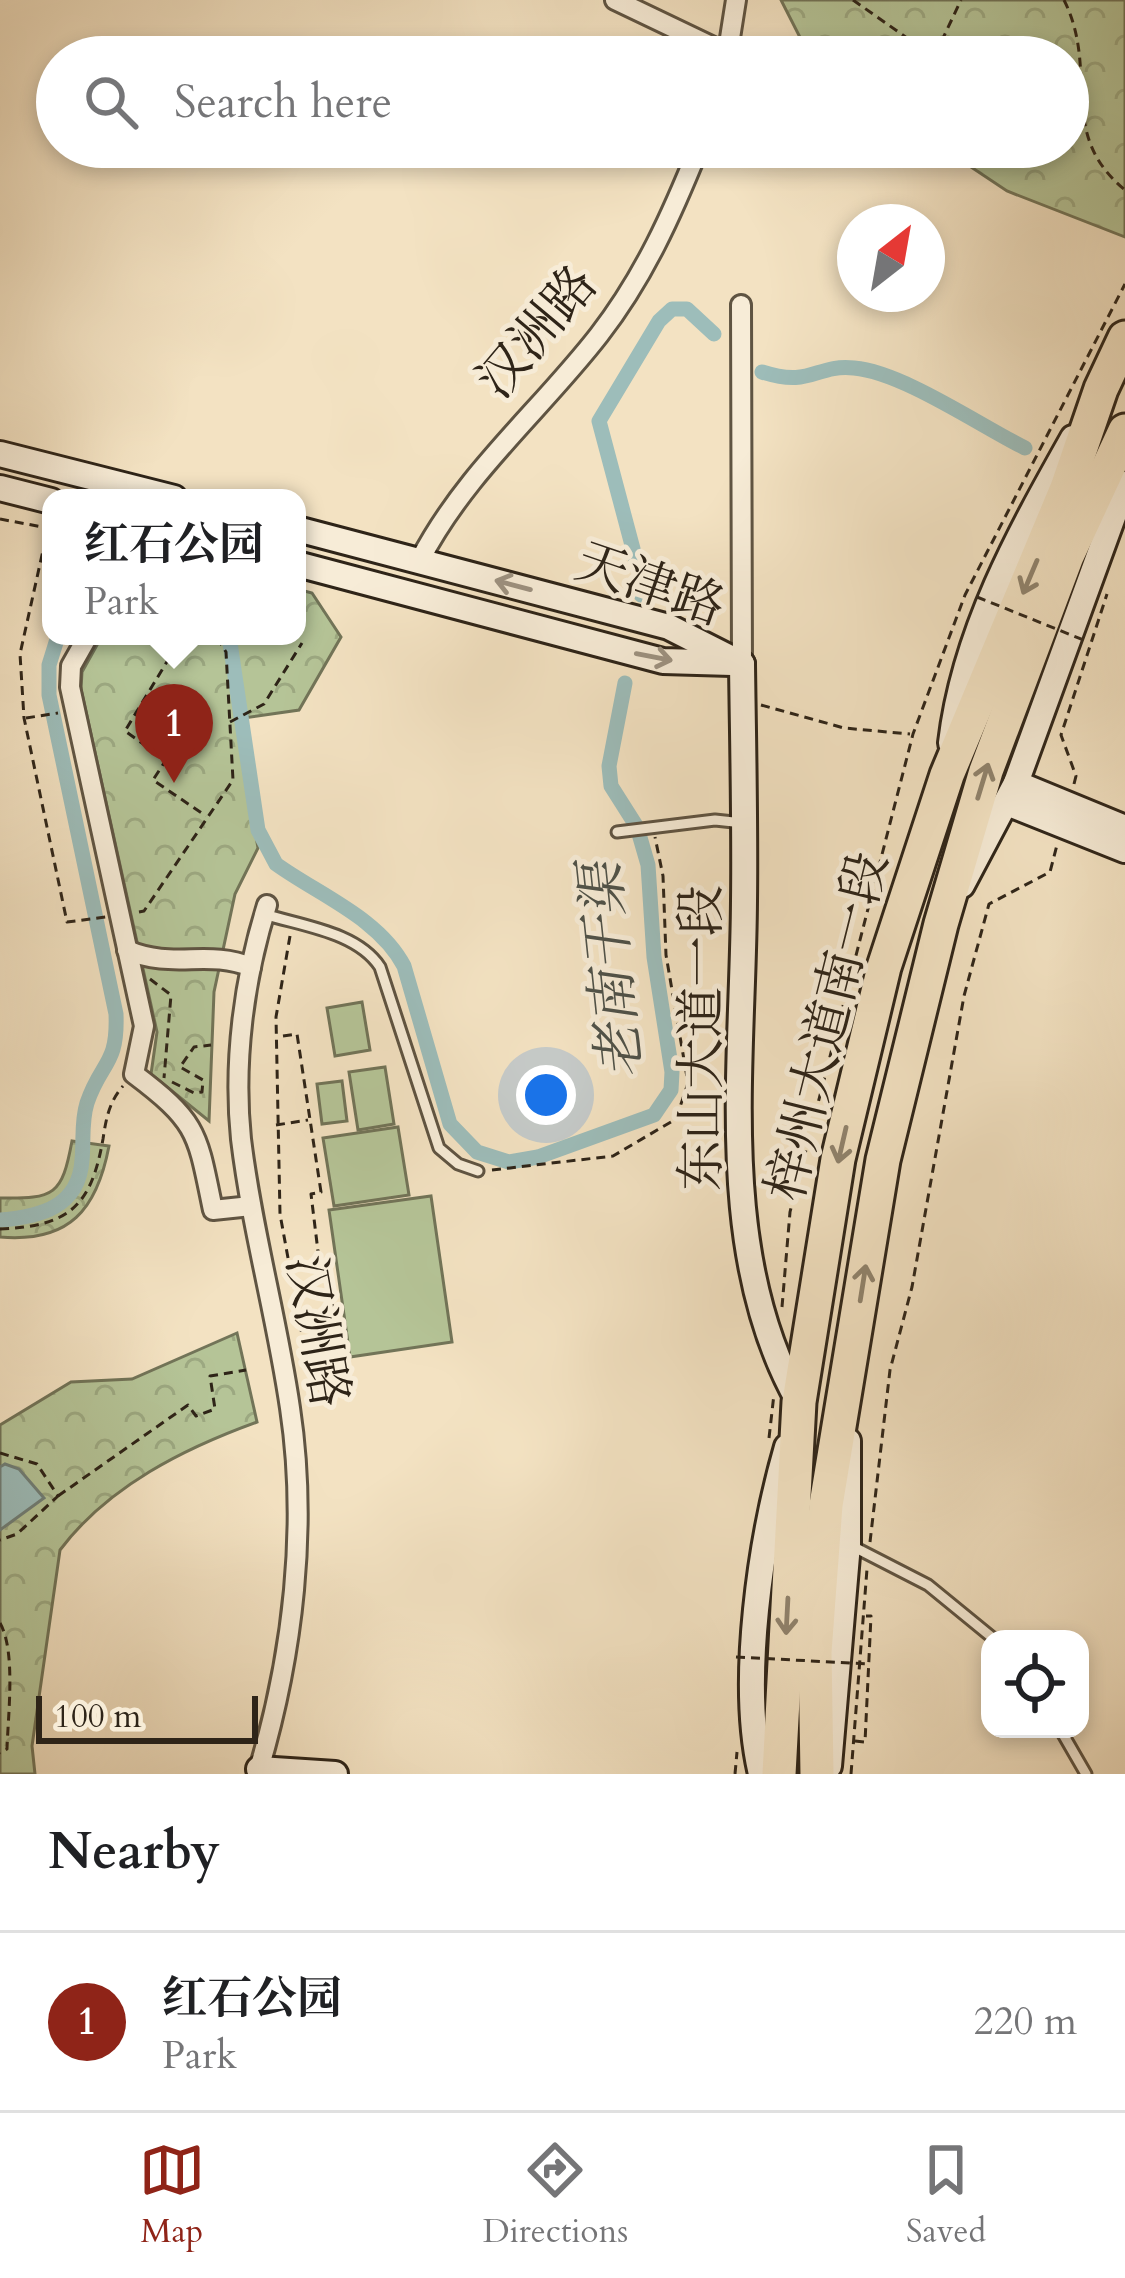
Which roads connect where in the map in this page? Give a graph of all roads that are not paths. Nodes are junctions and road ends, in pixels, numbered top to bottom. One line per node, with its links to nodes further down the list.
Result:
1 (615, 0): 3 (street)
2 (736, 0): 4 (street)
3 (687, 36)
4 (730, 36)
5 (690, 168): 15 (street, 汉洲路)
6 (741, 305): 18 (street)
7 (1125, 338): 32 (highway, 梓州大道南一段, one-way to 32)
8 (1125, 431): 26 (highway, 梓州大道南一段, one-way to 8)
9 (0, 454): 12 (street)
10 (1125, 484): 19 (street)
11 (0, 488): 13 (street)
12 (125, 489)
13 (42, 499)
14 (306, 531): 15 (street, 天津路)
15 (420, 560): 18 (street, 天津路, one-way to 15)
16 (306, 566): 18 (street, 天津路, one-way to 18)
17 (83, 645): 27 (street)
18 (742, 664): 21 (street, 东山大道一段)
19 (1011, 793): 20 (street); 26 (street)
20 (1065, 815): 22 (street); 24 (street)
21 (743, 823): 23 (lane); 32 (street, 东山大道一段)
22 (1125, 828)
23 (617, 832)
24 (1125, 850)
25 (265, 909): 28 (street, 汉洲路); 29 (lane)
26 (941, 924): 31 (highway, 梓州大道南一段, one-way to 26)
27 (128, 950): 28 (street); 30 (street)
28 (251, 967): 30 (street, 汉洲路)
29 (478, 1171)
30 (251, 1206): 36 (street, 汉洲路)
31 (849, 1370): 33 (street); 40 (highway, 梓州大道南一段)
32 (799, 1402): 38 (street); 39 (highway, 梓州大道南一段, one-way to 39)
33 (858, 1549): 34 (lane); 41 (street)
34 (983, 1630)
35 (1065, 1738): 42 (lane)
36 (263, 1772): 37 (street)
37 (335, 1774)
38 (760, 1774)
39 (779, 1774)
40 (817, 1774)
41 (828, 1774)
42 (1086, 1774)

